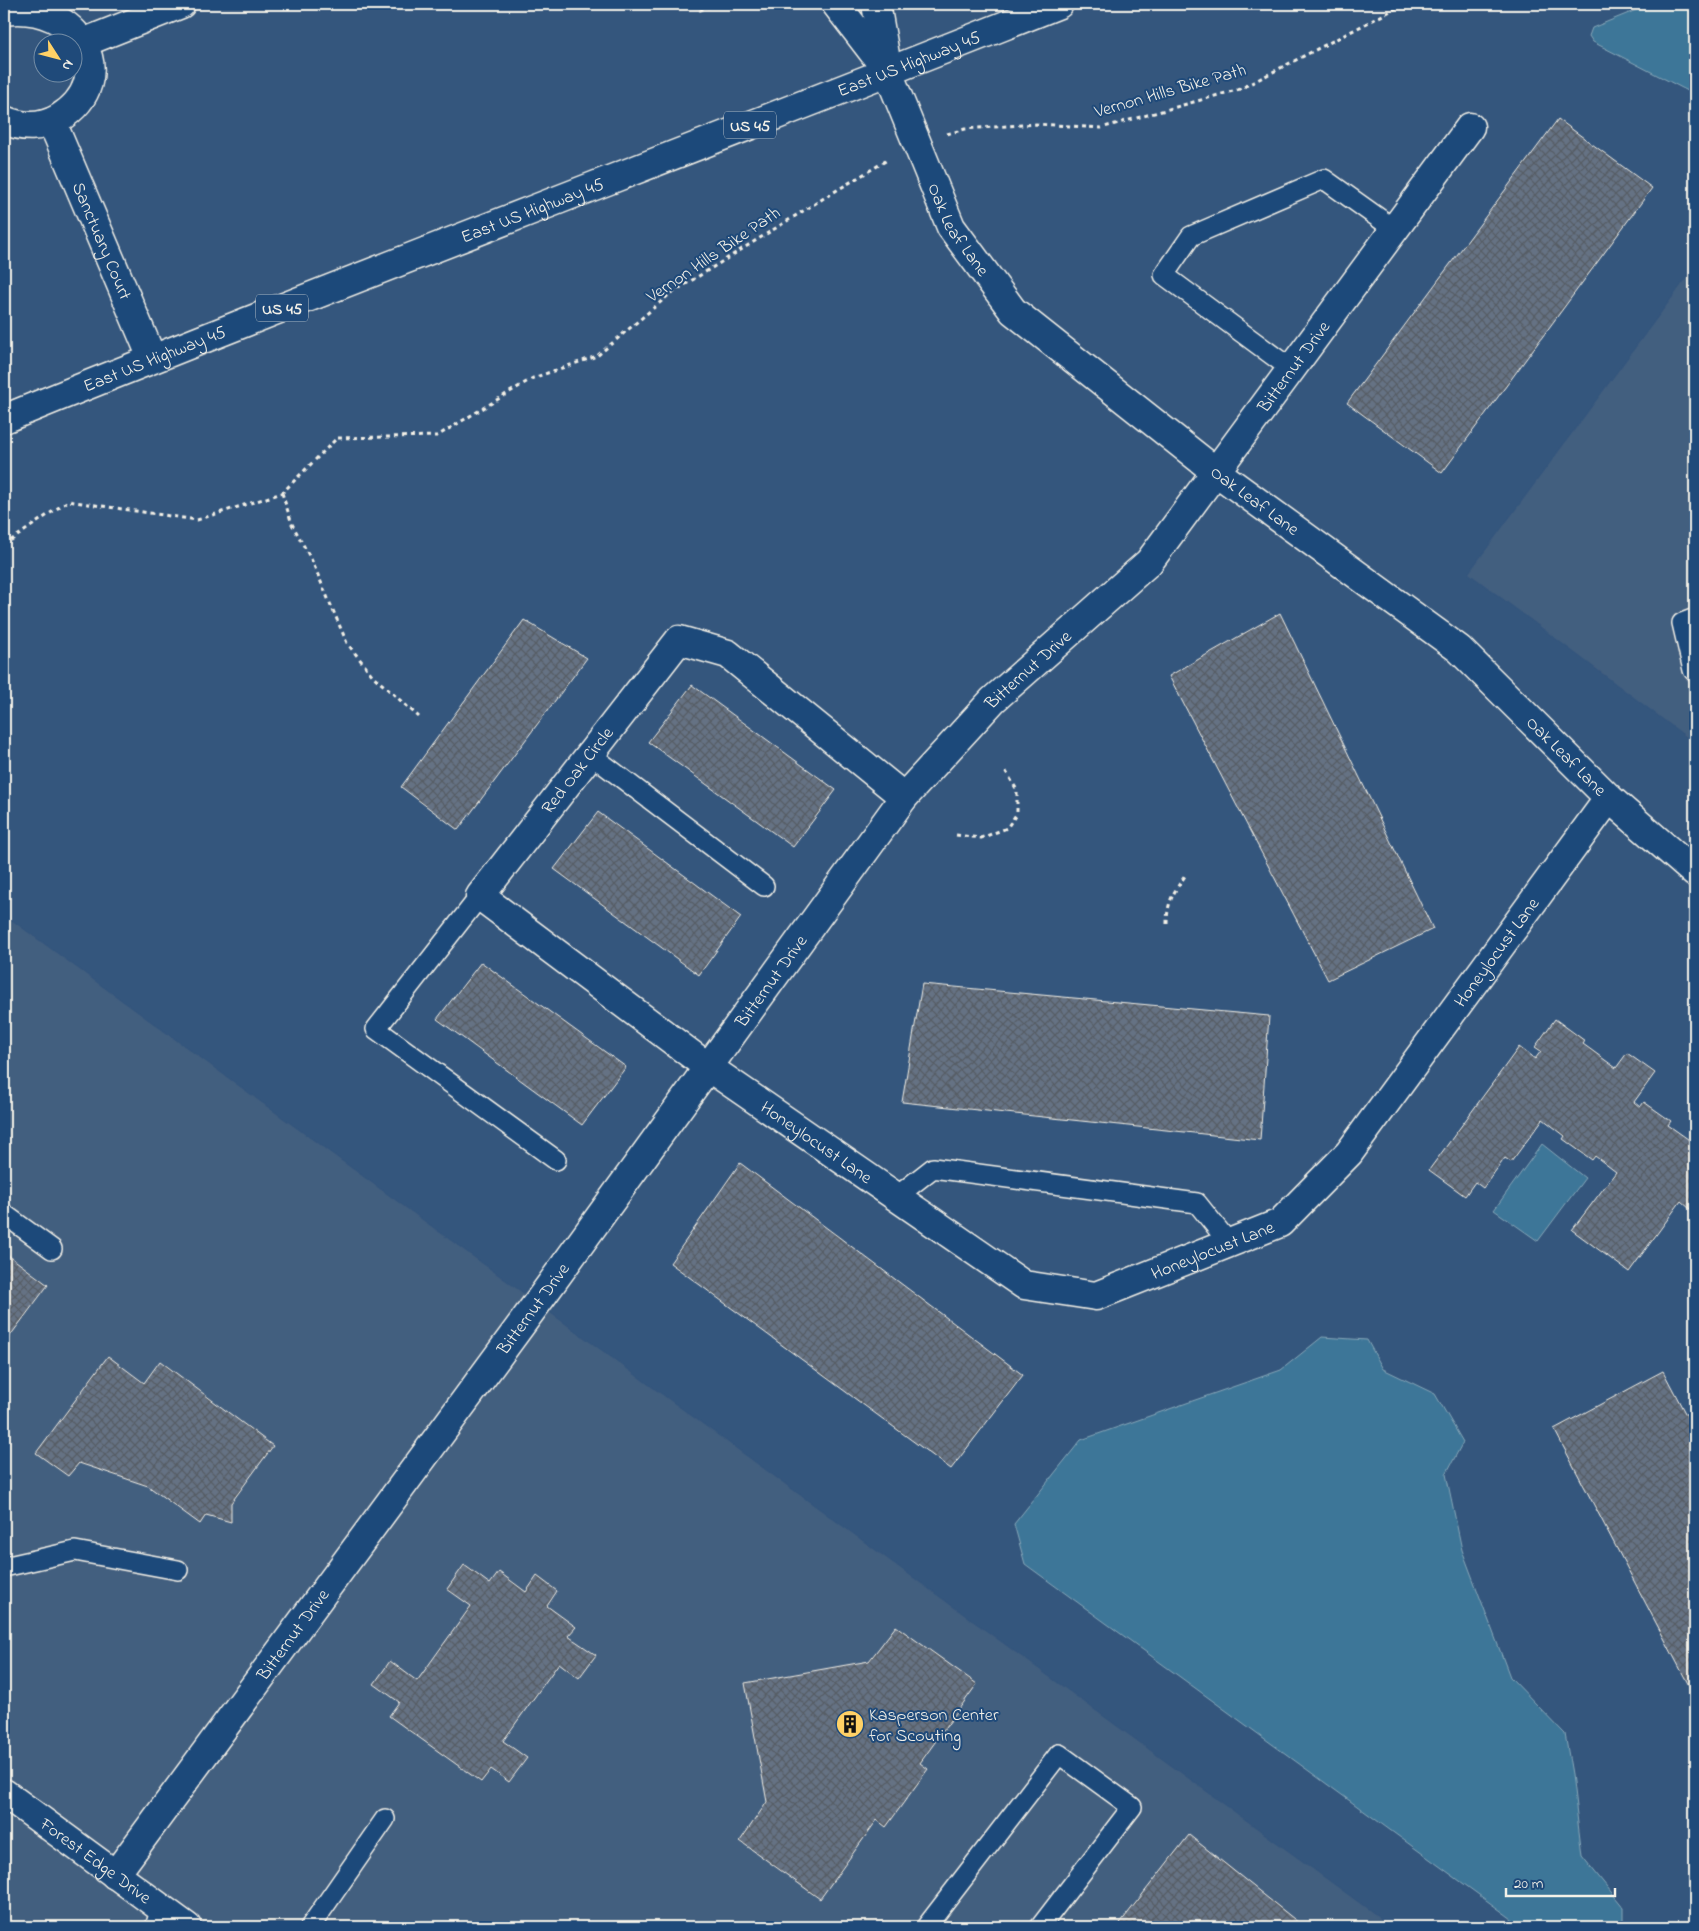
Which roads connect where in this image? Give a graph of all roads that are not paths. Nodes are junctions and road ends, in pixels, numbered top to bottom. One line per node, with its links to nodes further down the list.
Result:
1 (181, 4): 6 (street)
2 (836, 4): 7 (street)
3 (876, 4): 7 (street)
4 (1060, 4): 7 (street, East US Highway 45 / US 45)
5 (6, 8): 6 (street)
6 (85, 42): 9 (street)
7 (888, 72): 12 (street, East US Highway 45 / US 45); 15 (street, Oak Leaf Lane)
8 (4, 120): 9 (street)
9 (52, 122): 12 (street, Sanctuary Court)
10 (1470, 127): 11 (street, Bitternut Drive)
11 (1394, 229): 13 (street, Bitternut Drive); 13 (lane)
12 (152, 358): 14 (street, East US Highway 45 / US 45)
13 (1291, 369): 15 (street, Bitternut Drive)
14 (4, 419)
15 (1215, 471): 19 (street, Bitternut Drive); 20 (street, Oak Leaf Lane)
16 (1695, 618): 17 (lane)
17 (1695, 672)
18 (590, 754): 19 (street, Red Oak Circle); 22 (lane); 23 (street, Red Oak Circle)
19 (904, 797): 24 (street, Bitternut Drive)
20 (1610, 798): 21 (street, Oak Leaf Lane); 28 (street, Honeylocust Lane)
21 (1695, 873)
22 (764, 886)
23 (480, 896): 24 (street); 25 (lane)
24 (708, 1067): 26 (street, Honeylocust Lane); 34 (street, Bitternut Drive)
25 (556, 1160)
26 (896, 1198): 28 (lane); 28 (street, Honeylocust Lane)
27 (4, 1214): 29 (lane)
28 (1229, 1243)
29 (52, 1249)
30 (4, 1567): 31 (lane)
31 (178, 1570)
32 (4, 1794): 34 (street, Forest Edge Drive)
33 (385, 1819): 37 (lane)
34 (115, 1875): 35 (street, Forest Edge Drive)
35 (158, 1918): 36 (street, Forest Edge Drive)
36 (186, 1927)
37 (310, 1927)
38 (926, 1927): 39 (lane)
39 (1040, 1927)

